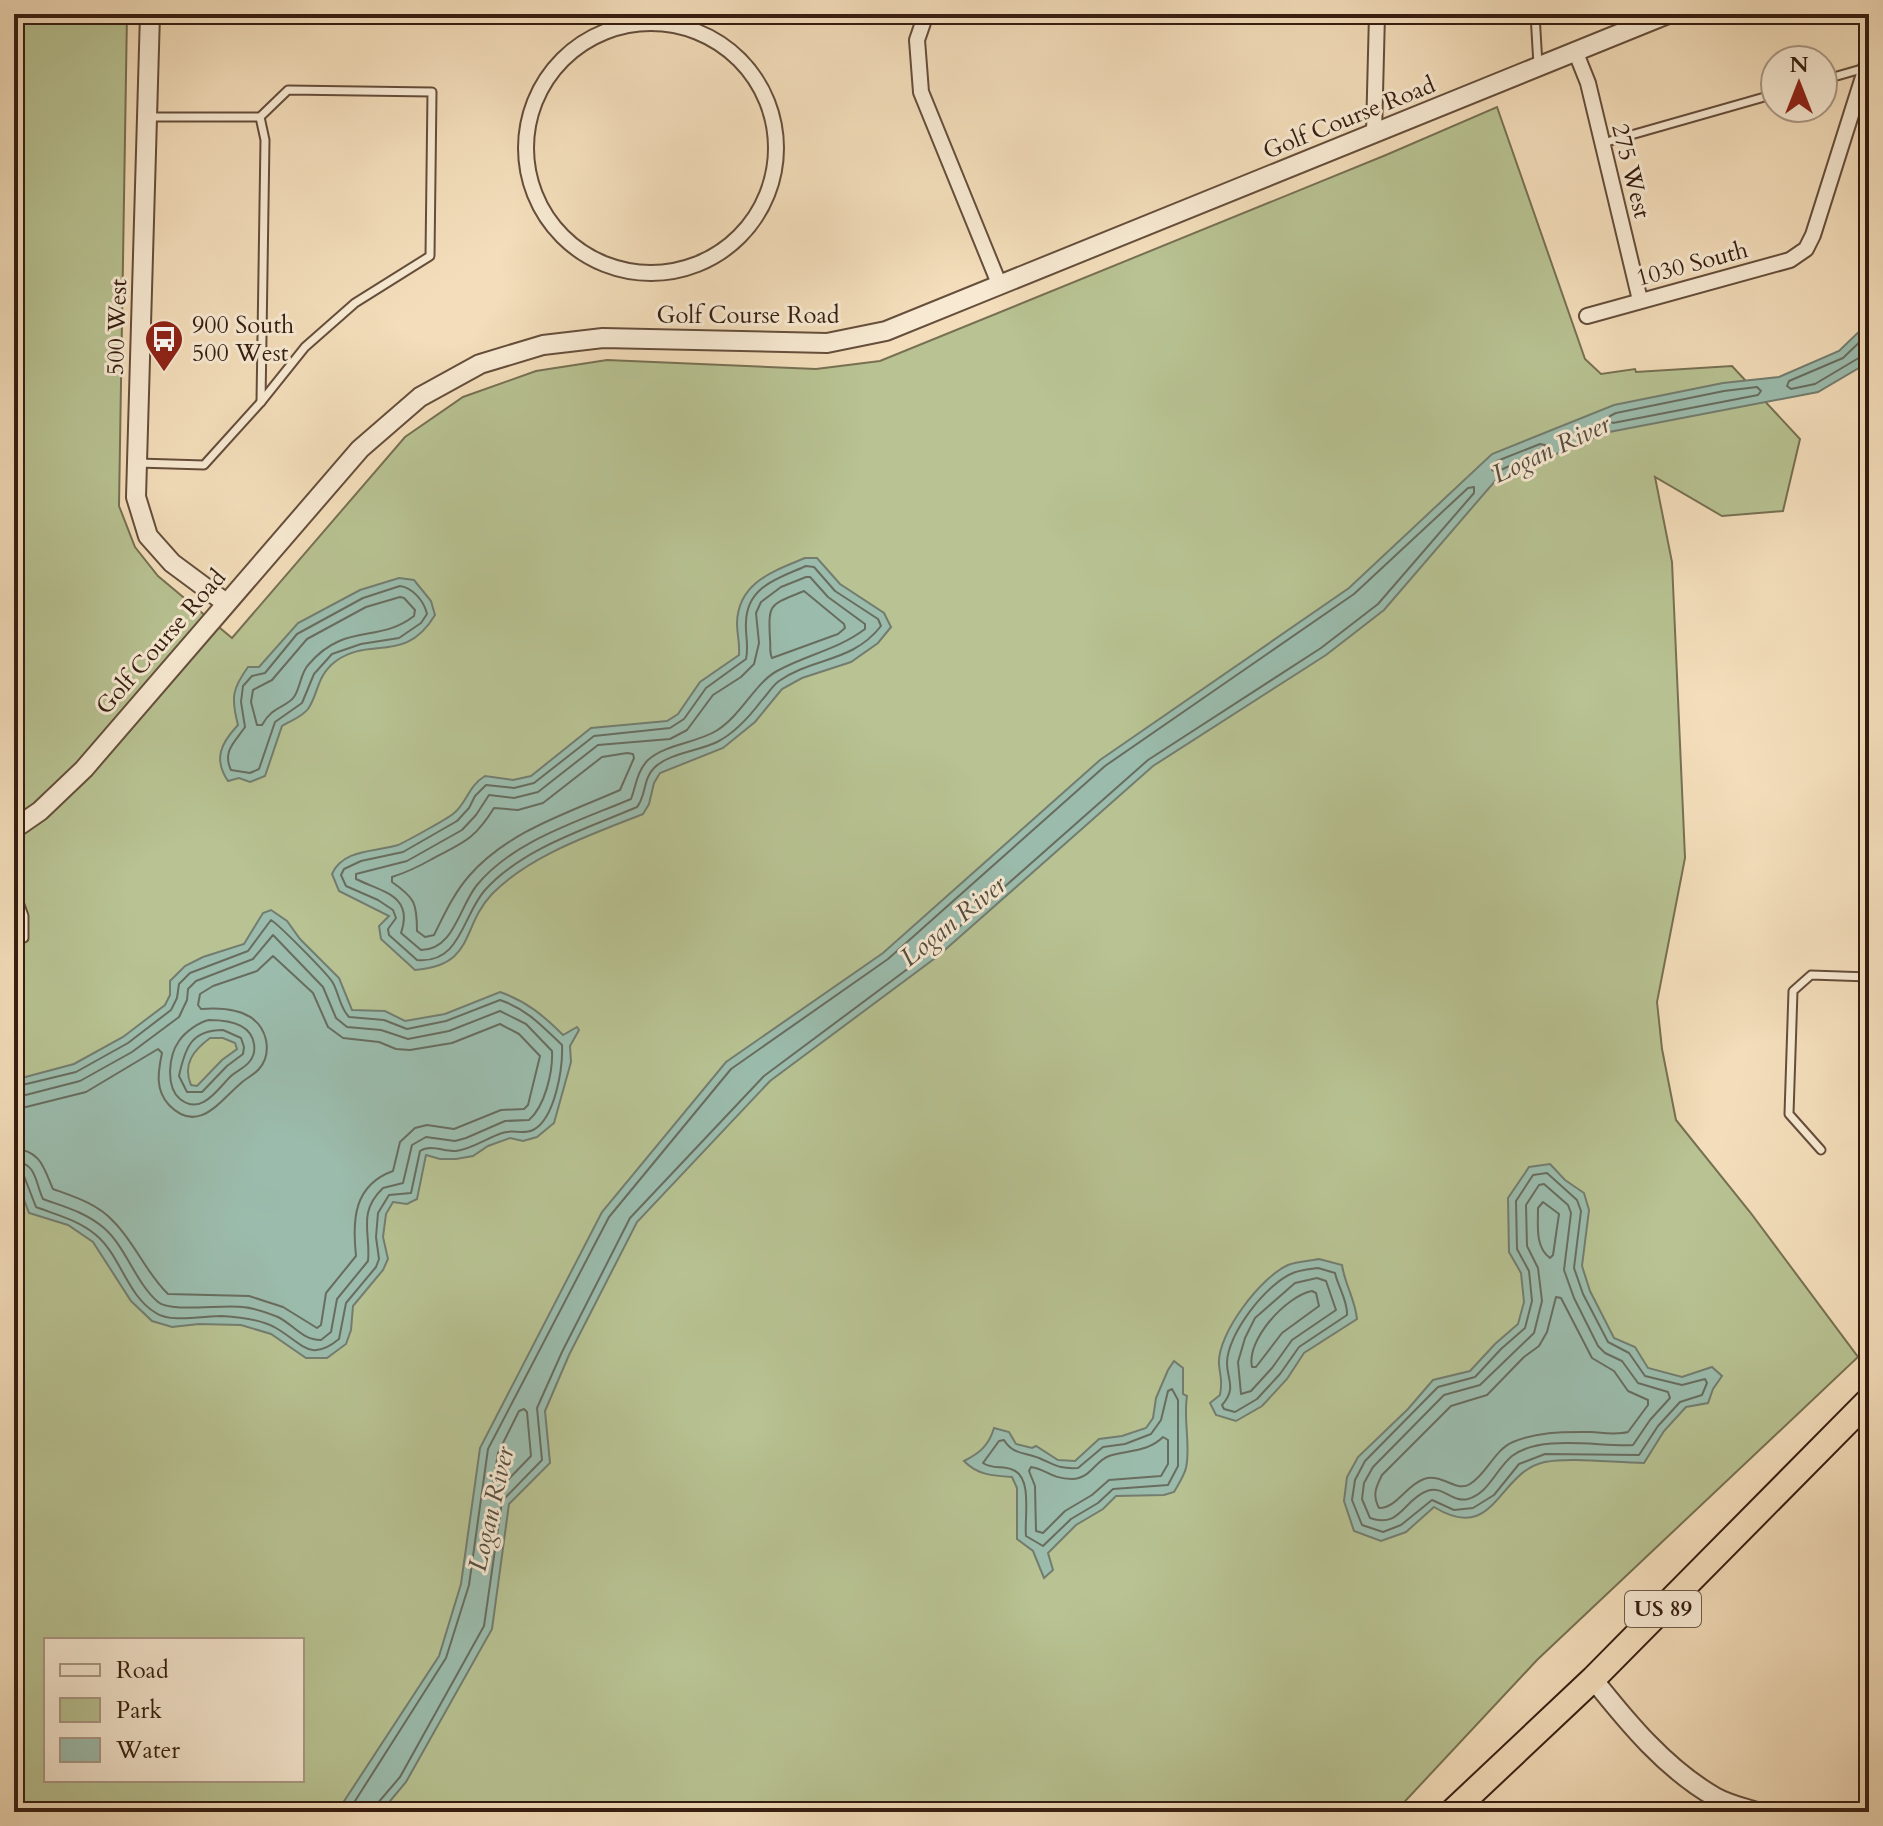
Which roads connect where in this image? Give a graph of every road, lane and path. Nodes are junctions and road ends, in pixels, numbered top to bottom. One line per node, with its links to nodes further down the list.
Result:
1 (150, 14): 12 (street, 500 West)
2 (926, 14): 16 (street)
3 (1377, 14): 14 (street)
4 (1535, 14): 9 (lane)
5 (1668, 14): 7 (street, Golf Course Road)
6 (638, 18): 6 (street)
7 (1576, 53): 9 (street, Golf Course Road); 15 (street, 275 West)
8 (1867, 63): 10 (lane); 17 (street, 1030 South)
9 (1539, 68): 14 (street, Golf Course Road)
10 (1839, 74)
11 (1759, 99): 15 (lane)
12 (147, 117): 13 (lane); 20 (street, 500 West)
13 (260, 117): 19 (lane); 19 (lane)
14 (1374, 133): 16 (street, Golf Course Road)
15 (1601, 143): 17 (street, 275 West)
16 (1000, 286): 21 (street, Golf Course Road)
17 (1640, 300): 18 (street, 1030 South)
18 (1587, 316)
19 (261, 402): 20 (lane)
20 (137, 463): 21 (street, 500 West)
21 (226, 603): 22 (street, Golf Course Road)
22 (14, 829)
23 (14, 888): 24 (lane)
24 (14, 942)
25 (1869, 977): 26 (lane)
26 (1821, 1150)
27 (1869, 1400): 28 (highway, US 89)
28 (1593, 1679): 29 (highway, US 89); 30 (street)
29 (1452, 1812)
30 (1757, 1812)

